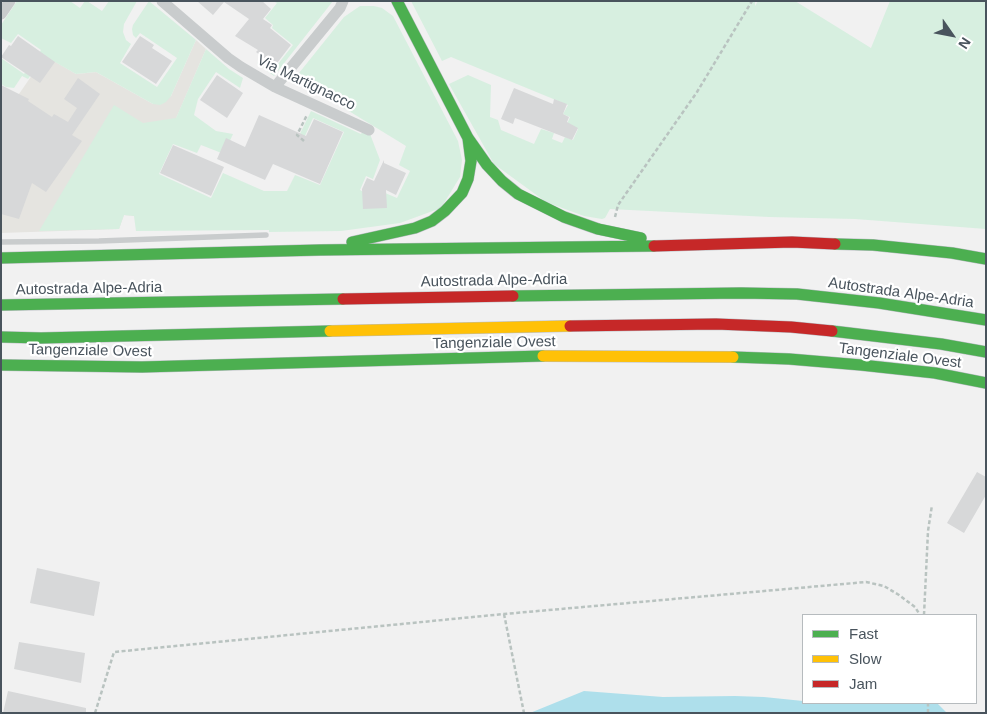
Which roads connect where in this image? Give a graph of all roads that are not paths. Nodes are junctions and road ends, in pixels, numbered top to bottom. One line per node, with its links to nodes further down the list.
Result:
1 (10, 1): 8 (street)
2 (162, 1): 9 (street, Via Martignacco)
3 (353, 1): 6 (street)
4 (397, 1): 7 (highway)
5 (386, 2): 7 (street)
6 (341, 5): 9 (street)
7 (403, 12): 11 (highway)
8 (1, 14)
9 (275, 87): 10 (street, Via Martignacco)
10 (369, 130)
11 (468, 138): 14 (highway); 15 (highway)
12 (266, 235): 13 (lane)
13 (1, 242)
14 (667, 246): 15 (highway); 17 (highway)
15 (320, 250): 16 (highway)
16 (1, 258)
17 (986, 259)
18 (1, 306): 19 (highway, Autostrada Alpe-Adria)
19 (986, 320)
20 (1, 337): 21 (highway)
21 (986, 352)
22 (1, 365): 23 (highway, Tangenziale Ovest)
23 (986, 383)

